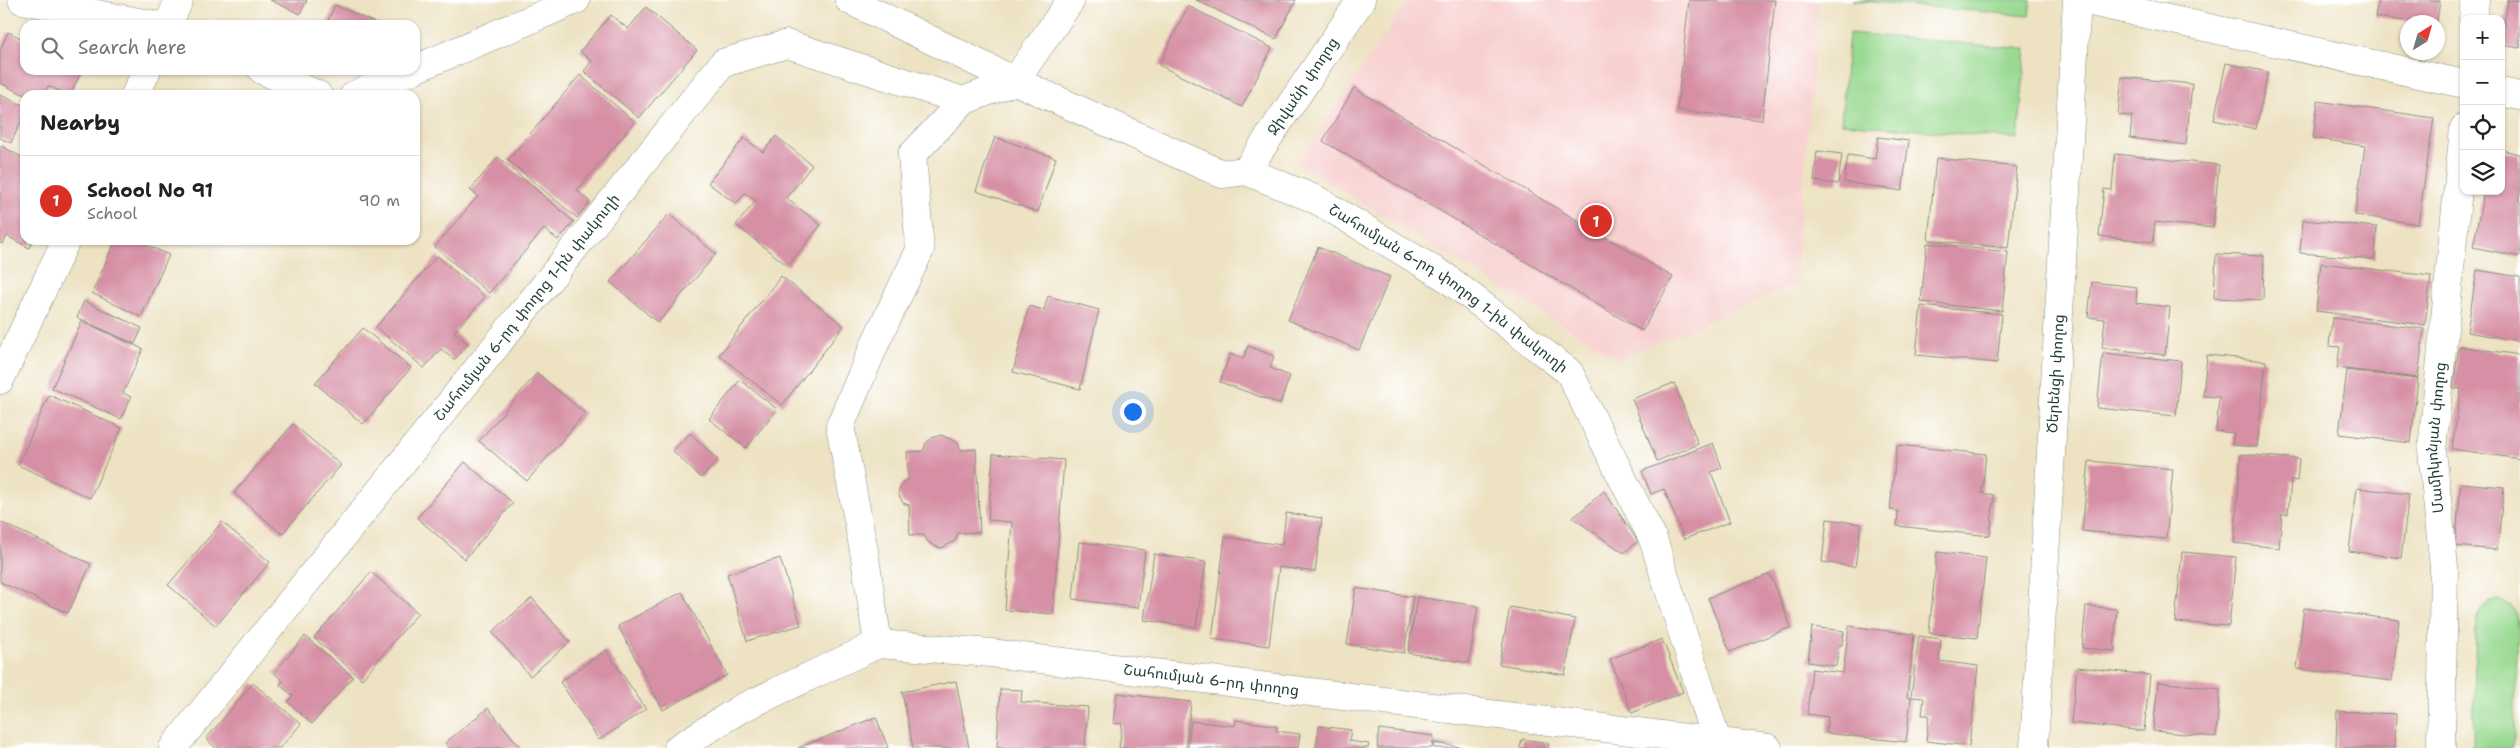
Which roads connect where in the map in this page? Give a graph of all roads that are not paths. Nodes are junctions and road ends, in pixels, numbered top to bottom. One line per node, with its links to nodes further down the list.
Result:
1 (22, 0): 11 (street)
2 (179, 0): 12 (street)
3 (576, 0): 13 (street)
4 (849, 0): 17 (street, Շահումյան 6-րդ փողոց 1-ին փակուղի)
5 (1071, 0): 17 (street)
6 (1361, 0): 26 (street, Ջիվանի փողոց)
7 (2078, 0): 34 (street, Ծերենցի փողոց)
8 (2082, 0): 18 (street)
9 (2475, 0): 10 (street)
10 (2473, 15)
11 (128, 20)
12 (170, 20)
13 (420, 67)
14 (145, 75): 19 (street)
15 (273, 75): 20 (street)
16 (402, 75): 21 (street)
17 (1015, 81): 24 (street); 26 (street, Շահումյան 6-րդ փողոց 1-ին փակուղի)
18 (2460, 83)
19 (137, 90)
20 (307, 90)
21 (366, 90)
22 (2505, 93): 23 (street)
23 (2520, 96)
24 (963, 100): 29 (street); 31 (street, Շահումյան 6-րդ փողոց 1-ին փակուղի)
25 (2462, 150): 35 (street, Մամիկոնյան փողոց)
26 (1246, 171): 30 (street, Շահումյան 6-րդ փողոց 1-ին փակուղի)
27 (64, 245): 28 (street)
28 (0, 380)
29 (878, 644): 30 (street, Շահումյան 6-րդ փողոց); 32 (street, Շահումյան 6-րդ փողոց)
30 (1717, 742): 33 (street, Շահումյան 6-րդ փողոց)
31 (173, 748)
32 (678, 748)
33 (1768, 748)
34 (2034, 748)
35 (2442, 748)

